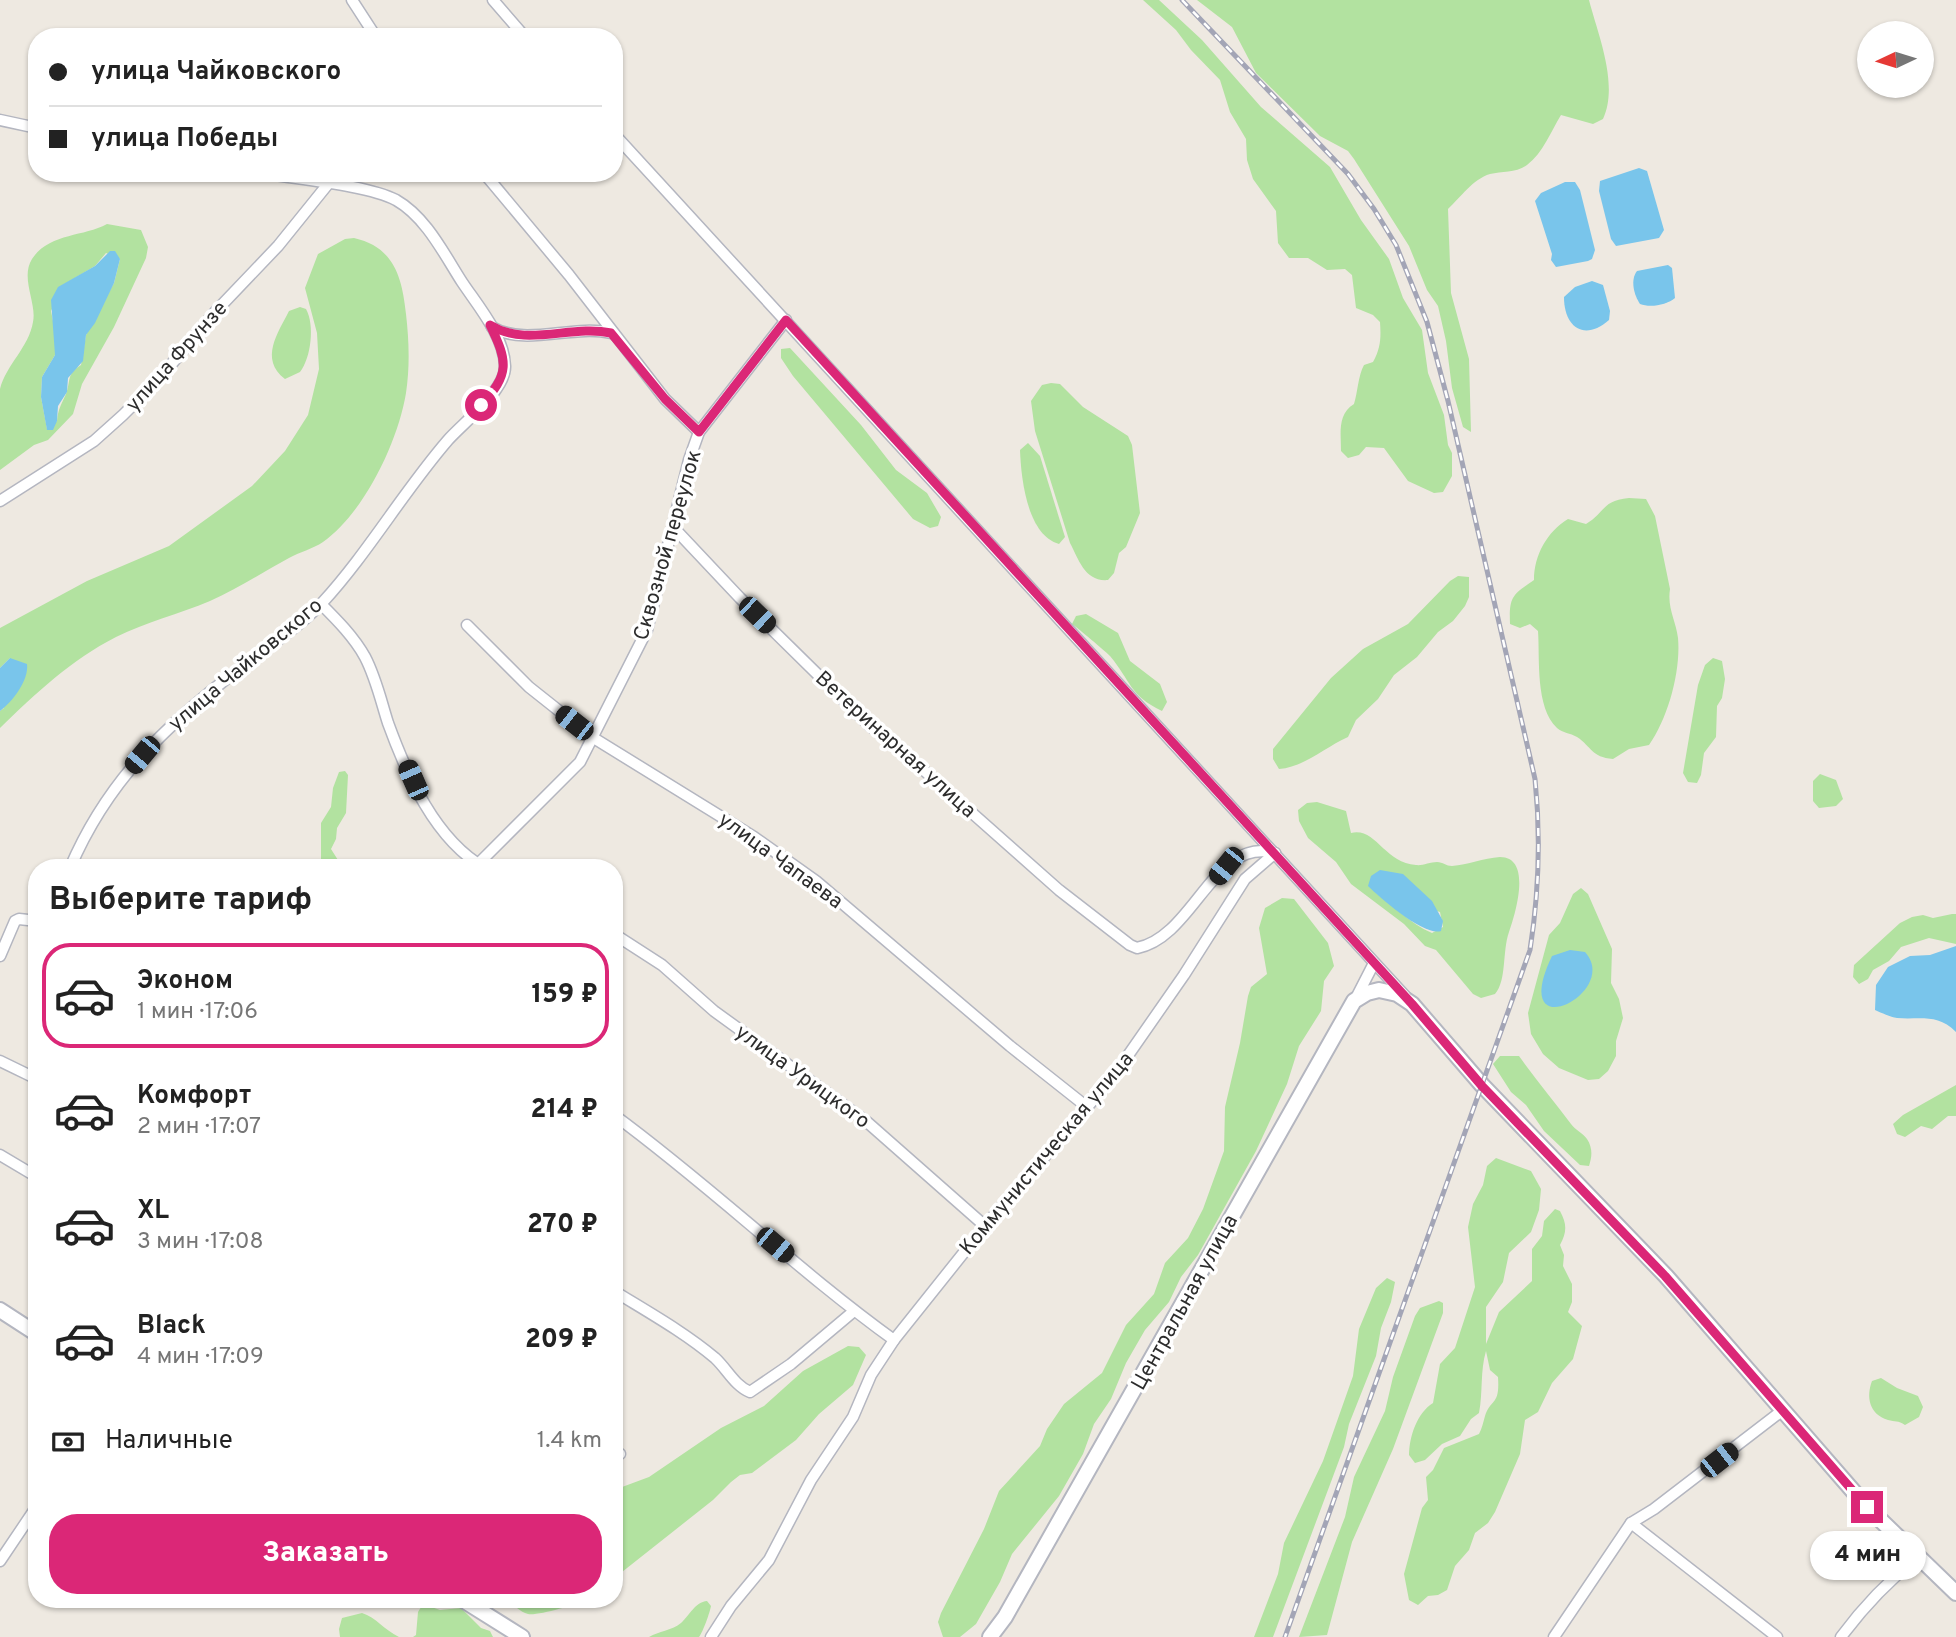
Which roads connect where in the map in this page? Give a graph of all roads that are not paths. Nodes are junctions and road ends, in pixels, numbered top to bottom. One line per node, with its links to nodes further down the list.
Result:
1 (352, 0): 3 (street)
2 (493, 0): 4 (street)
3 (370, 28)
4 (517, 28)
5 (0, 120): 6 (street)
6 (28, 126)
7 (623, 144): 11 (street)
8 (316, 182): 10 (street)
9 (492, 182): 13 (street)
10 (328, 184): 12 (street); 15 (street, улица Фрунзе)
11 (786, 320): 14 (street, Сквозной переулок); 20 (street)
12 (490, 325): 13 (street); 17 (street, улица Чайковского)
13 (611, 333): 14 (street)
14 (699, 432): 16 (street, Сквозной переулок)
15 (0, 500)
16 (674, 528): 19 (street, Сквозной переулок); 20 (street, Ветеринарная улица)
17 (321, 604): 21 (street, улица Чайковского); 22 (street)
18 (467, 625): 19 (street, улица Чапаева)
19 (592, 737): 23 (street, Сквозной переулок); 32 (street, улица Чапаева)
20 (1275, 853): 27 (street); 32 (street, Коммунистическая улица)
21 (74, 859)
22 (471, 859)
23 (485, 859)
24 (28, 920): 26 (street)
25 (623, 940): 36 (street, улица Урицкого)
26 (0, 956)
27 (1374, 963): 28 (street, Центральная улица); 29 (street)
28 (1354, 1001): 29 (street); 51 (street, Центральная улица)
29 (1412, 1004): 42 (street)
30 (0, 1061): 31 (street)
31 (28, 1075)
32 (1087, 1107): 36 (street, Коммунистическая улица)
33 (623, 1122): 39 (street)
34 (0, 1155): 35 (street)
35 (28, 1172)
36 (985, 1226): 41 (street, Коммунистическая улица)
37 (623, 1296): 39 (street)
38 (0, 1310): 40 (street)
39 (854, 1311): 41 (street)
40 (28, 1328)
41 (894, 1340): 50 (street, Коммунистическая улица)
42 (1783, 1410): 44 (street); 45 (street)
43 (28, 1519): 46 (street)
44 (1631, 1524): 52 (street); 53 (street)
45 (1918, 1557): 47 (street); 54 (street)
46 (0, 1560)
47 (1956, 1594)
48 (476, 1608): 49 (street)
49 (522, 1637)
50 (711, 1637)
51 (990, 1637)
52 (1554, 1637)
53 (1777, 1637)
54 (1841, 1637)

